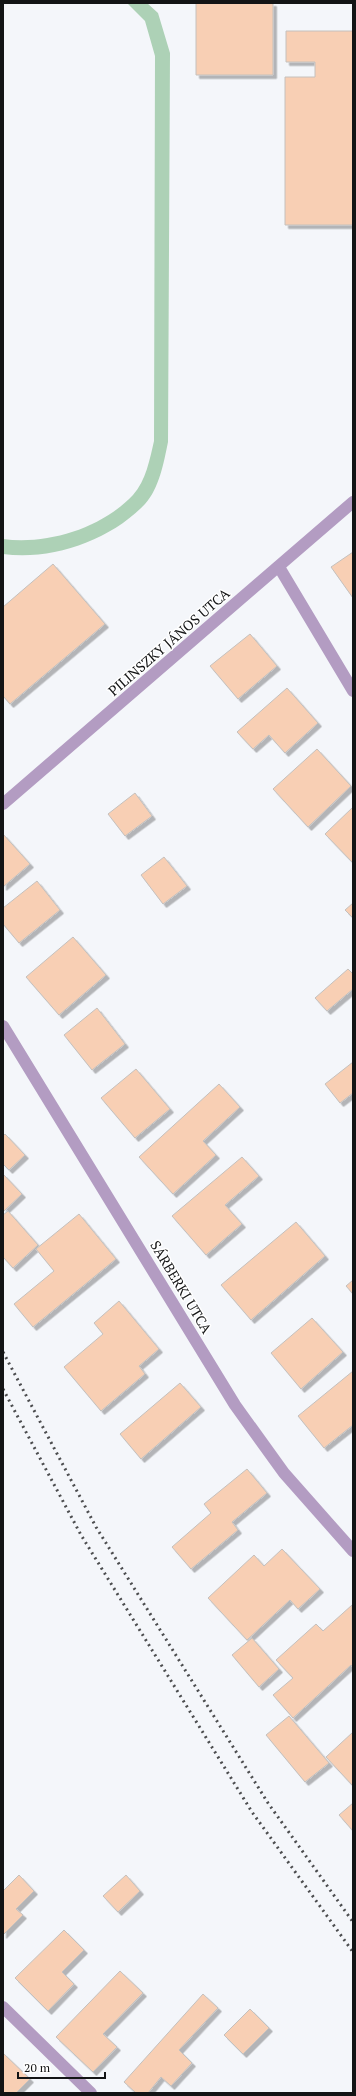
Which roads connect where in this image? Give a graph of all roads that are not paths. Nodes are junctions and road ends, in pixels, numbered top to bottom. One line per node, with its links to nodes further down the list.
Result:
1 (353, 502): 2 (street, PILINSZKY JÁNOS UTCA)
2 (279, 567): 3 (street); 4 (street, PILINSZKY JÁNOS UTCA)
3 (353, 691)
4 (3, 804)
5 (3, 1026): 6 (street, SÁRBERKI UTCA)
6 (353, 1551)
7 (3, 2006): 8 (street)
8 (91, 2093)

